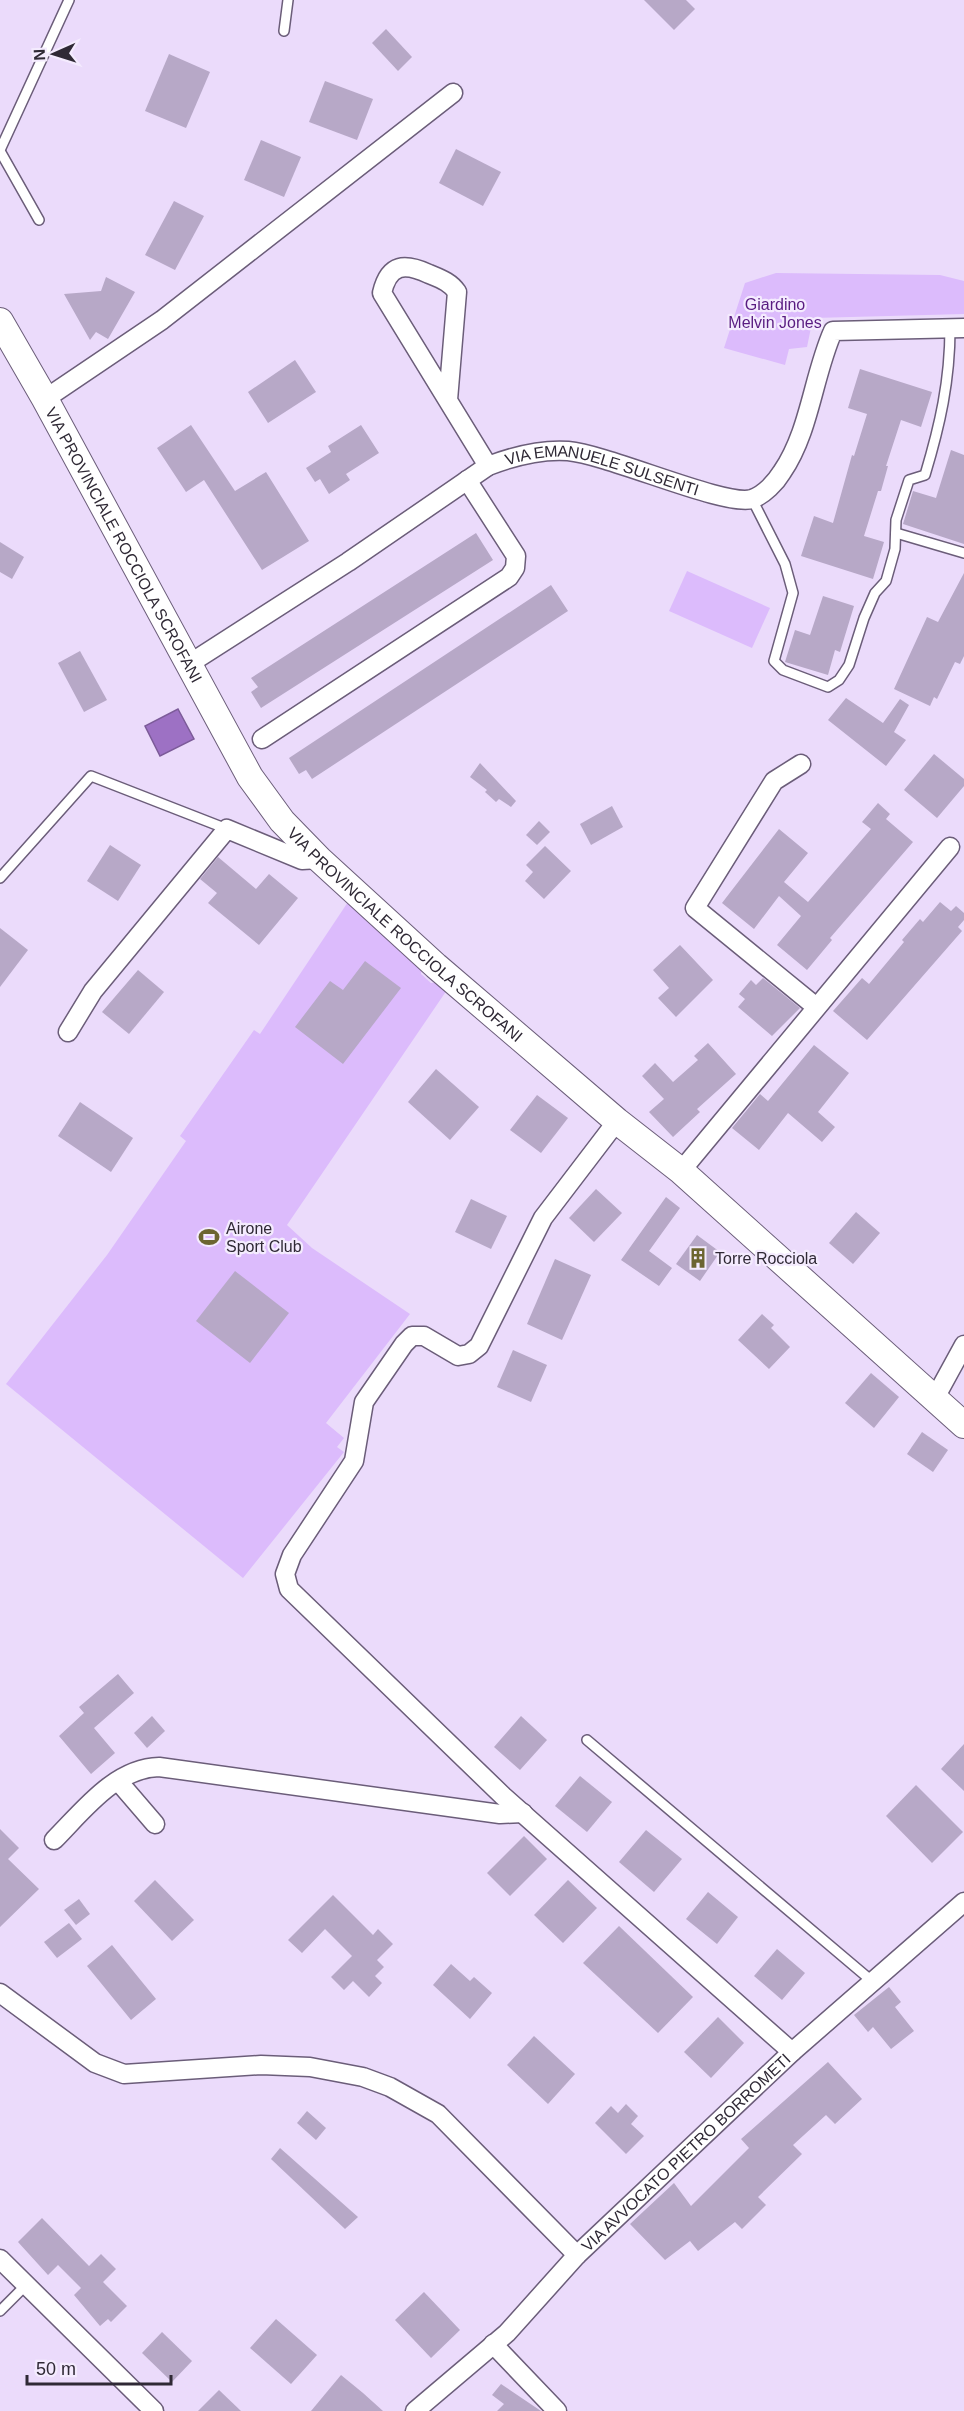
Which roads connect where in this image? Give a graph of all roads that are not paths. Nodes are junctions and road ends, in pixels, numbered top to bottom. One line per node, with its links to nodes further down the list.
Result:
1 (69, 0): 5 (lane)
2 (288, 0): 3 (lane)
3 (284, 31)
4 (453, 93): 9 (street)
5 (0, 150): 6 (lane)
6 (39, 220)
7 (0, 321): 9 (street, VIA PROVINCIALE ROCCIOLA SCROFANI)
8 (957, 328): 13 (street); 14 (lane)
9 (45, 399): 16 (street, VIA PROVINCIALE ROCCIOLA SCROFANI)
10 (448, 400): 10 (street); 11 (street)
11 (488, 466): 12 (street, VIA EMANUELE SULSENTI); 13 (street, VIA EMANUELE SULSENTI)
12 (467, 480): 16 (street, VIA EMANUELE SULSENTI); 17 (street)
13 (752, 499): 14 (lane)
14 (896, 533): 15 (lane)
15 (964, 553)
16 (189, 664): 21 (street, VIA PROVINCIALE ROCCIOLA SCROFANI)
17 (262, 739)
18 (801, 765): 23 (street)
19 (227, 829): 21 (street); 22 (lane); 24 (street)
20 (950, 847): 23 (street)
21 (319, 860): 25 (street, VIA PROVINCIALE ROCCIOLA SCROFANI)
22 (0, 878)
23 (815, 1006): 26 (street)
24 (68, 1032)
25 (617, 1120): 26 (street, VIA PROVINCIALE ROCCIOLA SCROFANI); 32 (street)
26 (681, 1171): 28 (street, VIA PROVINCIALE ROCCIOLA SCROFANI)
27 (964, 1345): 28 (street)
28 (935, 1398): 29 (street, VIA PROVINCIALE ROCCIOLA SCROFANI)
29 (964, 1425)
30 (587, 1740): 36 (lane)
31 (118, 1780): 32 (street); 33 (street); 34 (street)
32 (523, 1813): 38 (street)
33 (155, 1824)
34 (54, 1840)
35 (964, 1902): 36 (street, VIA AVVOCATO PIETRO BORROMETI)
36 (873, 1982): 38 (street, VIA AVVOCATO PIETRO BORROMETI)
37 (0, 1993): 39 (street)
38 (792, 2052): 39 (street, VIA AVVOCATO PIETRO BORROMETI)
39 (578, 2255): 43 (street, VIA AVVOCATO PIETRO BORROMETI)
40 (0, 2259): 41 (street)
41 (26, 2285): 42 (lane); 44 (street)
42 (0, 2311)
43 (493, 2344): 45 (street, VIA AVVOCATO PIETRO BORROMETI); 46 (street)
44 (154, 2411)
45 (415, 2411)
46 (557, 2411)

